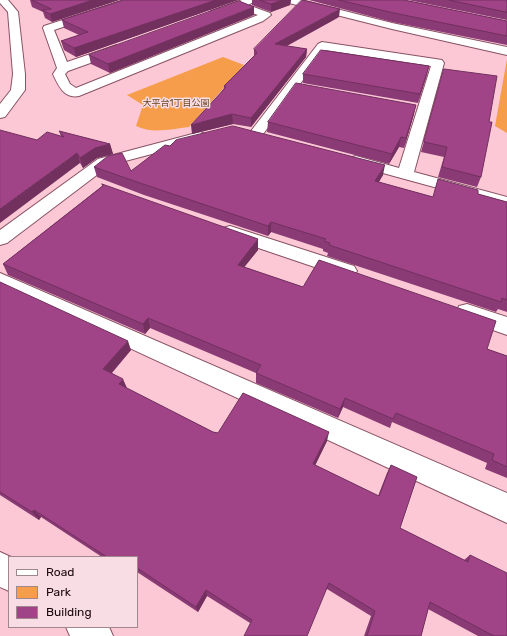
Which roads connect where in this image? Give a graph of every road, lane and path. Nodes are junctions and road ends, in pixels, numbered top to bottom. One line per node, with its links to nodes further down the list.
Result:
1 (3, 0): 14 (street)
2 (134, 0): 9 (street)
3 (252, 0): 5 (street)
4 (289, 0): 8 (street)
5 (239, 5): 6 (street); 9 (street)
6 (203, 18)
7 (129, 44): 9 (street)
8 (507, 51)
9 (63, 68)
10 (292, 87): 11 (street); 13 (street); 16 (street)
11 (307, 90)
12 (409, 107): 13 (street)
13 (424, 110): 18 (street)
14 (0, 114)
15 (218, 133): 19 (street)
16 (256, 135)
17 (338, 156): 18 (street)
18 (405, 174): 21 (street)
19 (80, 178): 20 (street); 23 (street)
20 (102, 186)
21 (507, 202)
22 (213, 226): 24 (street)
23 (0, 239)
24 (364, 277)
25 (0, 280): 28 (street)
26 (447, 305): 27 (street)
27 (507, 326)
28 (507, 508)
29 (0, 568): 30 (street)
30 (8, 574)
31 (84, 628): 32 (street)
32 (96, 636)

